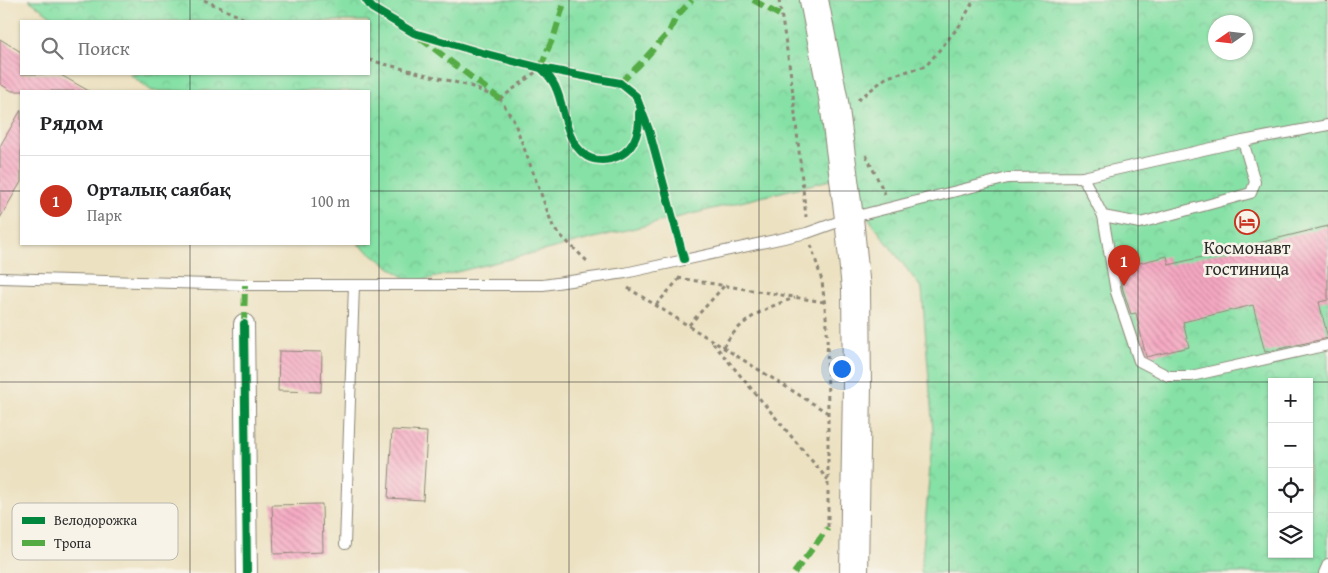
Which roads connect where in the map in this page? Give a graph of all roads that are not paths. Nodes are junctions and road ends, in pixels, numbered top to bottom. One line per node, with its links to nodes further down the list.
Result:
1 (814, 0): 6 (main road)
2 (1328, 125): 3 (lane)
3 (1243, 141): 4 (lane); 5 (lane)
4 (1083, 177): 5 (lane); 6 (lane)
5 (1103, 216): 10 (lane)
6 (849, 218): 8 (lane); 14 (main road)
7 (0, 278): 8 (lane)
8 (354, 285): 11 (lane)
9 (244, 324): 13 (street)
10 (1328, 345)
11 (345, 544)
12 (1328, 564): 15 (lane)
13 (247, 573)
14 (854, 573)
15 (1324, 573)

